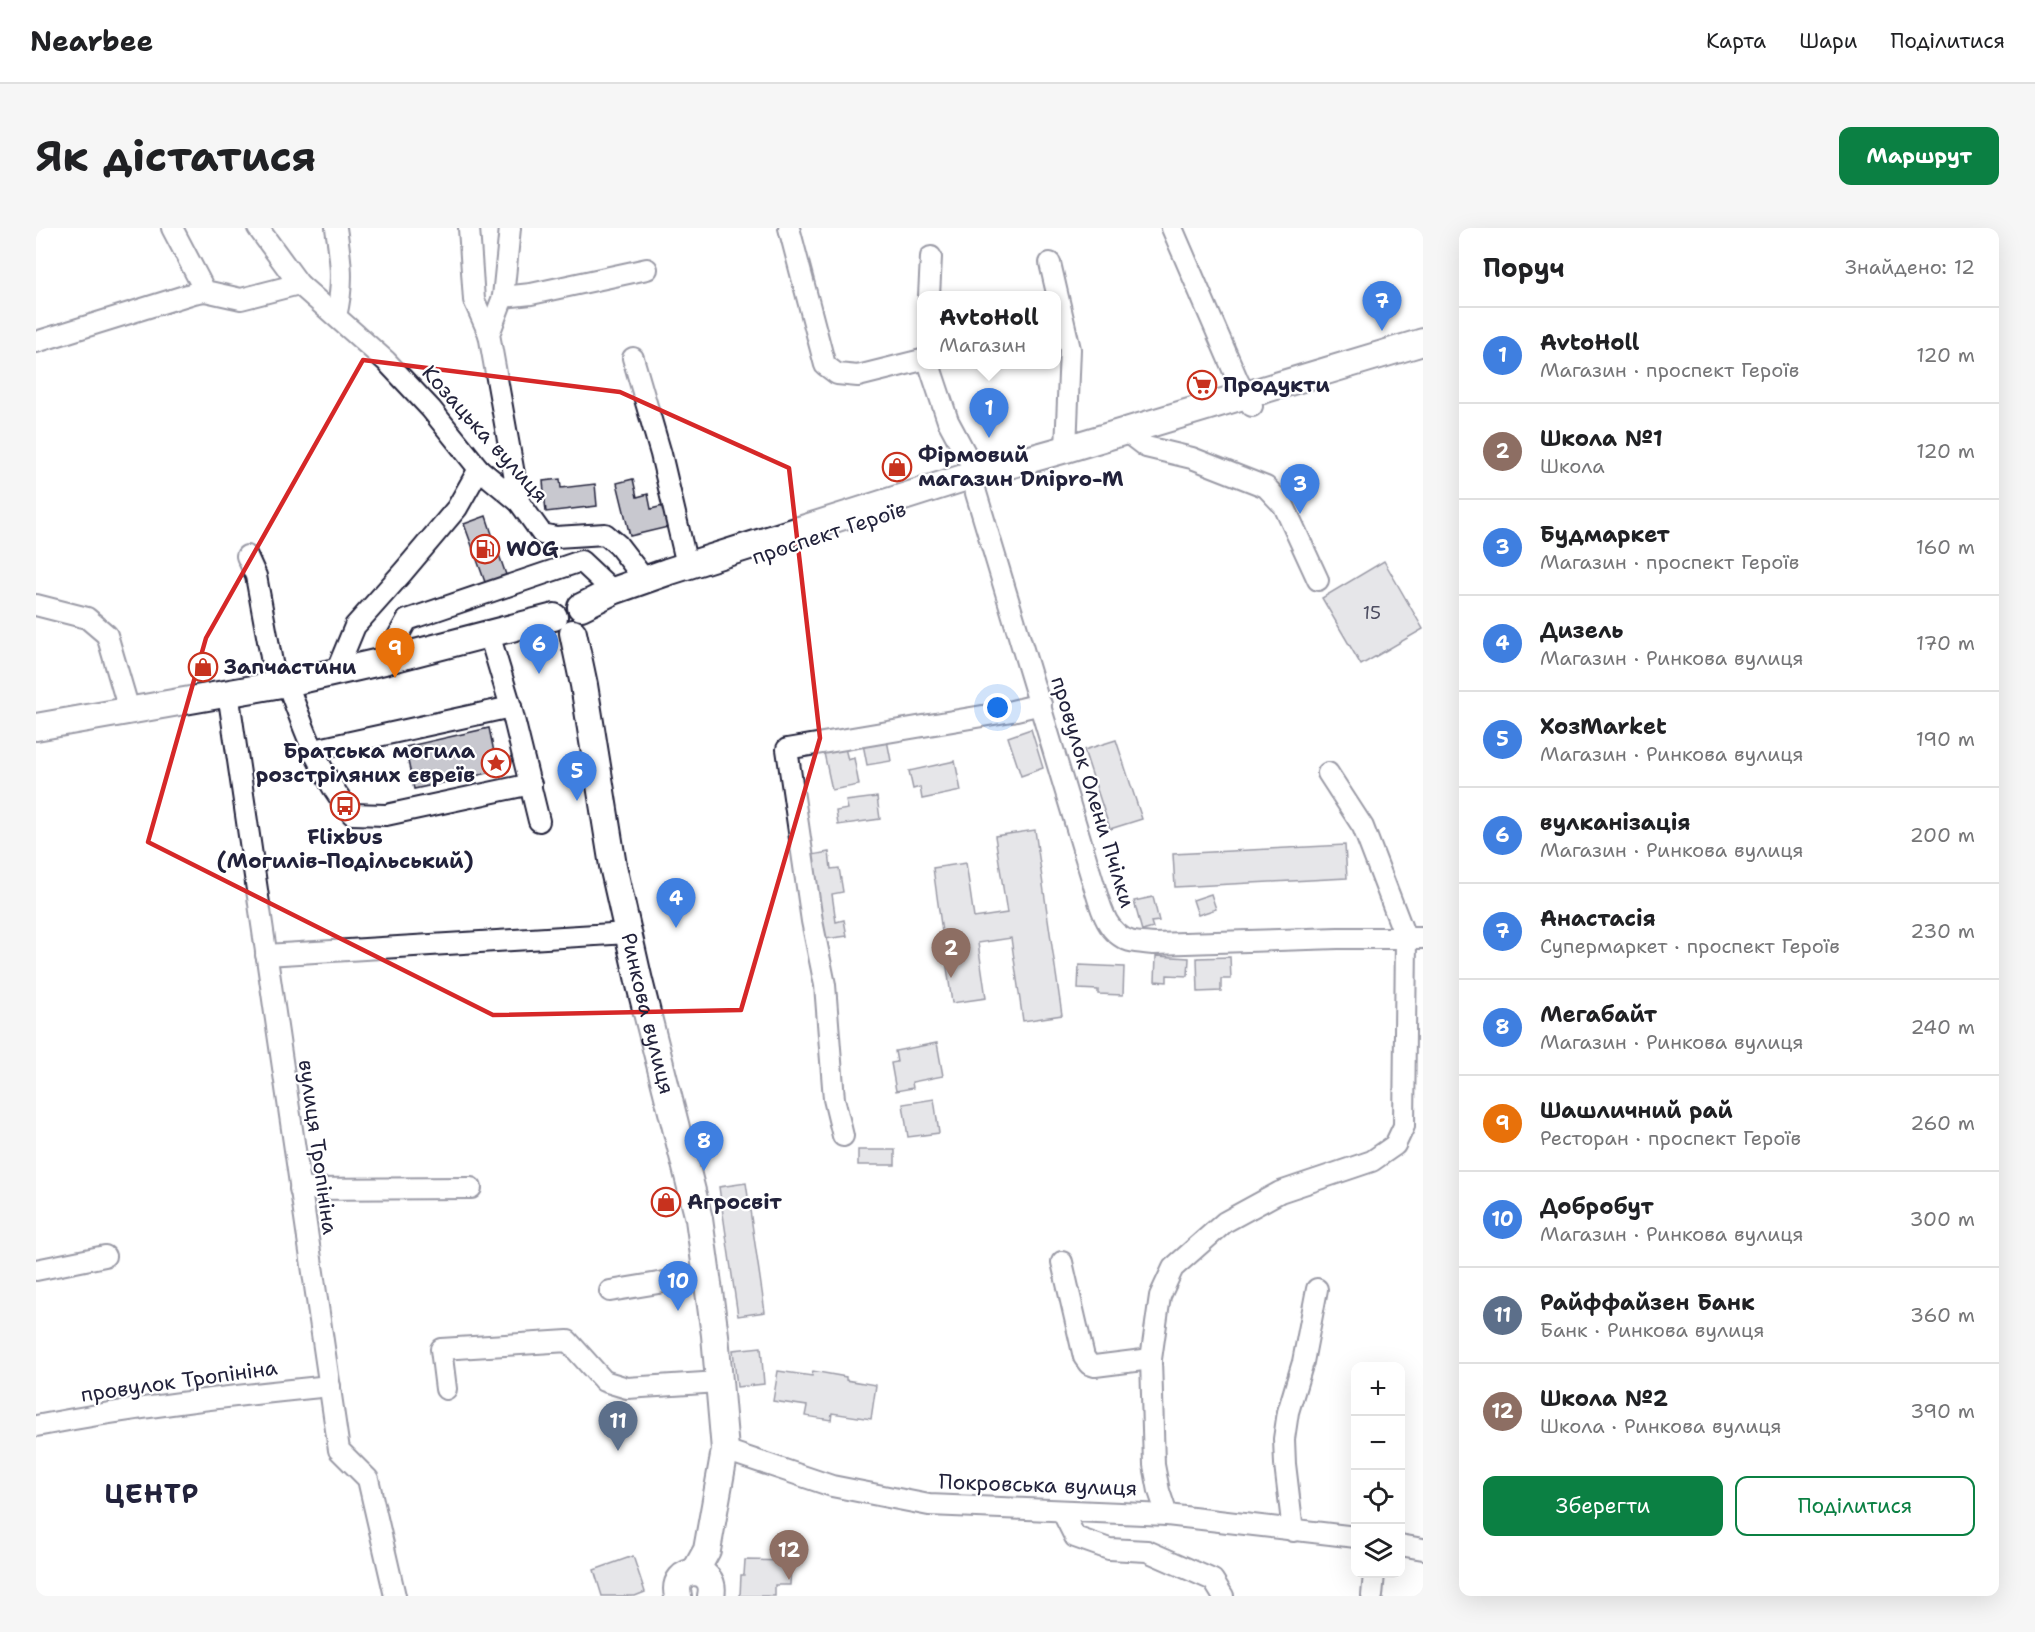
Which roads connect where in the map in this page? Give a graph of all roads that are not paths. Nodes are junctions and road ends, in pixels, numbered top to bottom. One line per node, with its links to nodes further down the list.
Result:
1 (172, 228): 12 (street)
2 (258, 228): 11 (street, Козацька вулиця)
3 (336, 228): 17 (street)
4 (469, 228): 18 (street)
5 (510, 228): 15 (street)
6 (789, 228): 23 (street)
7 (1172, 228): 25 (street)
8 (931, 257): 13 (street)
9 (1050, 263): 14 (street)
10 (647, 269): 15 (street)
11 (299, 284): 12 (street); 17 (street, Козацька вулиця)
12 (205, 291): 19 (street)
13 (929, 291)
14 (1057, 291)
15 (503, 297): 18 (street)
16 (1061, 310): 27 (street)
17 (336, 316): 28 (street, Козацька вулиця)
18 (489, 334): 30 (street)
19 (36, 342)
20 (1423, 342): 25 (main road, проспект Героїв)
21 (1423, 355): 25 (main road, проспект Героїв)
22 (633, 358): 32 (street)
23 (917, 361)
24 (931, 369): 29 (street, провулок Олени Пчілки)
25 (1248, 400): 26 (main road, проспект Героїв)
26 (1130, 436): 27 (main road, проспект Героїв); 29 (main road, проспект Героїв); 34 (street)
27 (1066, 449): 29 (main road, проспект Героїв)
28 (479, 469): 30 (street, Козацька вулиця); 40 (street)
29 (974, 480): 32 (main road, проспект Героїв); 37 (main road, проспект Героїв); 43 (street, провулок Олени Пчілки)
30 (519, 502): 33 (street, Козацька вулиця)
31 (248, 556): 41 (street)
32 (687, 565): 33 (main road, проспект Героїв)
33 (645, 580): 35 (main road, проспект Героїв)
34 (1318, 580)
35 (613, 591): 37 (main road, проспект Героїв); 39 (street)
36 (36, 604): 45 (street)
37 (573, 619): 38 (main road, проспект Героїв); 51 (main road, Ринкова вулиця)
38 (489, 634): 39 (main road, проспект Героїв); 44 (street)
39 (384, 661): 40 (main road, проспект Героїв)
40 (336, 672): 41 (main road, проспект Героїв)
41 (281, 684): 42 (main road, проспект Героїв); 47 (street)
42 (228, 692): 45 (main road, проспект Героїв); 53 (street, вулиця Тропініна)
43 (1041, 704): 52 (street, провулок Олени Пчілки); 54 (street)
44 (511, 707): 47 (street); 49 (street)
45 (129, 710): 46 (main road, проспект Героїв)
46 (36, 727)
47 (314, 750): 49 (street)
48 (1328, 773): 52 (street)
49 (531, 784): 50 (street)
50 (539, 821)
51 (628, 933): 53 (street); 60 (main road, Ринкова вулиця)
52 (1414, 938): 63 (street)
53 (266, 955): 56 (street, вулиця Тропініна)
54 (843, 1136)
55 (471, 1188): 56 (street)
56 (300, 1190): 65 (street, вулиця Тропініна)
57 (105, 1256): 59 (street)
58 (1062, 1262): 63 (street)
59 (36, 1270)
60 (707, 1275): 62 (street); 64 (main road, Ринкова вулиця)
61 (1317, 1289): 71 (street)
62 (610, 1291)
63 (1151, 1359): 70 (street)
64 (719, 1382): 66 (street); 68 (main road, Ринкова вулиця)
65 (330, 1386): 67 (street, провулок Тропініна); 77 (street, вулиця Тропініна)
66 (446, 1389)
67 (36, 1426)
68 (725, 1450): 69 (street, Покровська вулиця); 76 (main road, Ринкова вулиця)
69 (1062, 1511): 70 (street, Покровська вулиця); 79 (street)
70 (1167, 1515): 71 (street, Покровська вулиця)
71 (1293, 1531): 72 (street, Покровська вулиця)
72 (1351, 1537)
73 (1405, 1546): 74 (street)
74 (1423, 1549)
75 (1374, 1578): 80 (street)
76 (680, 1587): 78 (main road, Ринкова вулиця)
77 (396, 1596)
78 (711, 1596)
79 (1223, 1596)
80 (1372, 1596)

